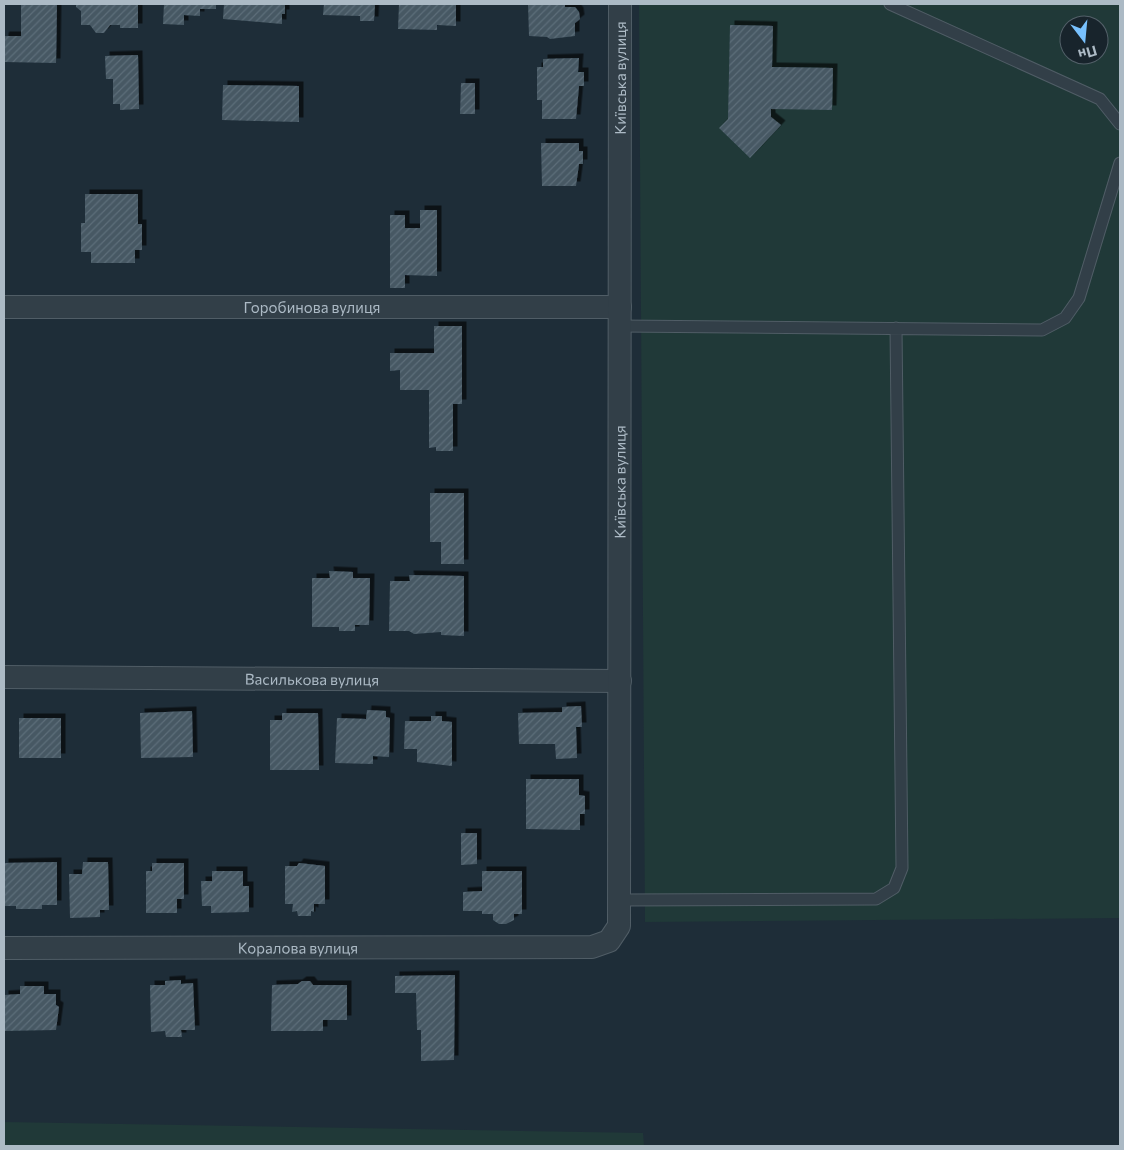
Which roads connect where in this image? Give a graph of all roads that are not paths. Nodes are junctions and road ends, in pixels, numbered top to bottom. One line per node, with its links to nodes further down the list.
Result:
1 (620, 4): 6 (street, Київська вулиця)
2 (890, 4): 3 (lane)
3 (1120, 124)
4 (1120, 163): 7 (lane)
5 (4, 307): 6 (street, Горобинова вулиця)
6 (620, 316): 7 (lane); 9 (street, Київська вулиця)
7 (896, 328): 10 (lane)
8 (4, 678): 9 (street, Василькова вулиця)
9 (620, 681): 10 (street, Київська вулиця)
10 (620, 900): 11 (street, Київська вулиця)
11 (592, 947): 12 (street, Коралова вулиця)
12 (4, 948)

